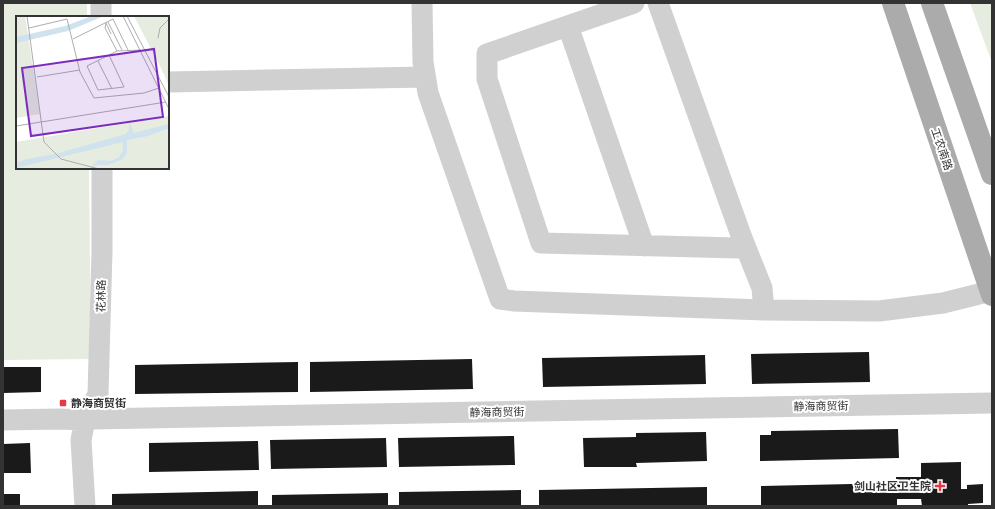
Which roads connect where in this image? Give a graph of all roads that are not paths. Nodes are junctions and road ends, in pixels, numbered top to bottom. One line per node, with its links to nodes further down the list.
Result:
1 (101, 3): 7 (street)
2 (422, 3): 9 (street)
3 (634, 3): 8 (street)
4 (658, 3): 13 (street)
5 (893, 3): 15 (main road, 工农南路)
6 (932, 3): 12 (main road)
7 (101, 16)
8 (568, 26): 14 (street); 14 (street)
9 (425, 77): 10 (street); 16 (street)
10 (169, 82)
11 (102, 169): 19 (street, 花林路)
12 (992, 174)
13 (742, 238): 14 (street); 16 (street)
14 (644, 246)
15 (991, 293): 16 (street)
16 (764, 310)
17 (992, 403): 19 (street, 静海商贸街)
18 (3, 420): 19 (street, 静海商贸街)
19 (85, 420): 20 (street, 花林路)
20 (85, 506)

